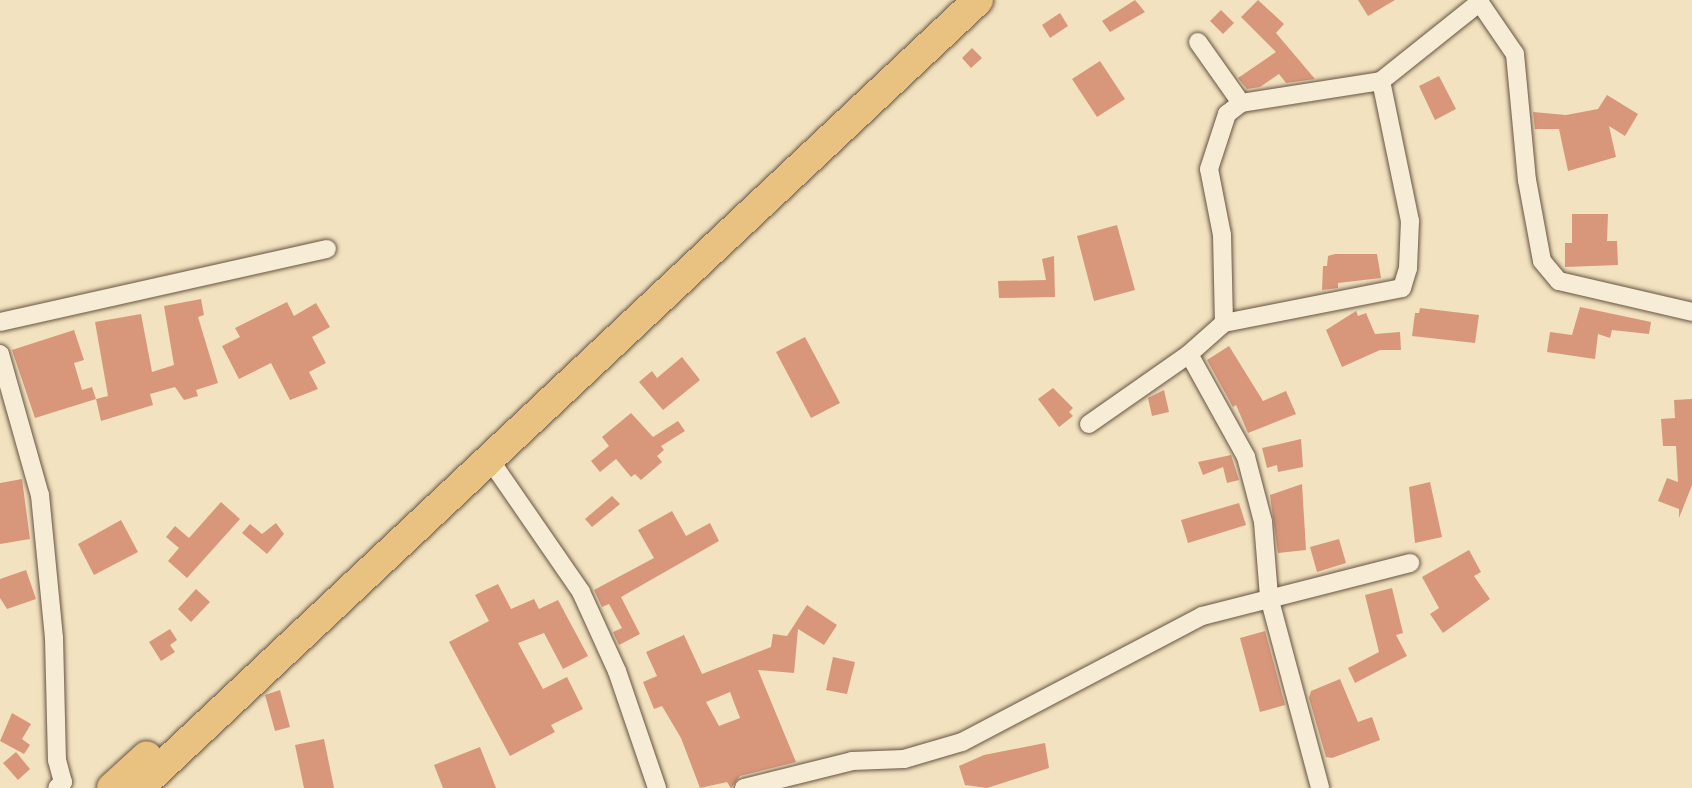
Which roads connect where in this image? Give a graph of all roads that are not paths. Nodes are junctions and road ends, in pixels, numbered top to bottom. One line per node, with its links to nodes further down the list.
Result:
1 (950, 0): 18 (highway)
2 (978, 0): 14 (highway)
3 (1479, 1): 5 (street); 8 (street)
4 (1198, 42): 6 (street)
5 (1380, 82): 6 (street); 10 (street)
6 (1242, 103): 10 (street)
7 (327, 249): 9 (street)
8 (1692, 312)
9 (0, 322)
10 (1224, 323): 12 (street)
11 (0, 354): 17 (street)
12 (1189, 354): 13 (street); 16 (street)
13 (1089, 424)
14 (488, 457): 19 (highway); 20 (street)
15 (1410, 562): 16 (street)
16 (1269, 597): 21 (street); 22 (street)
17 (56, 788)
18 (112, 788)
19 (139, 788)
20 (657, 788)
21 (744, 788)
22 (1320, 788)

